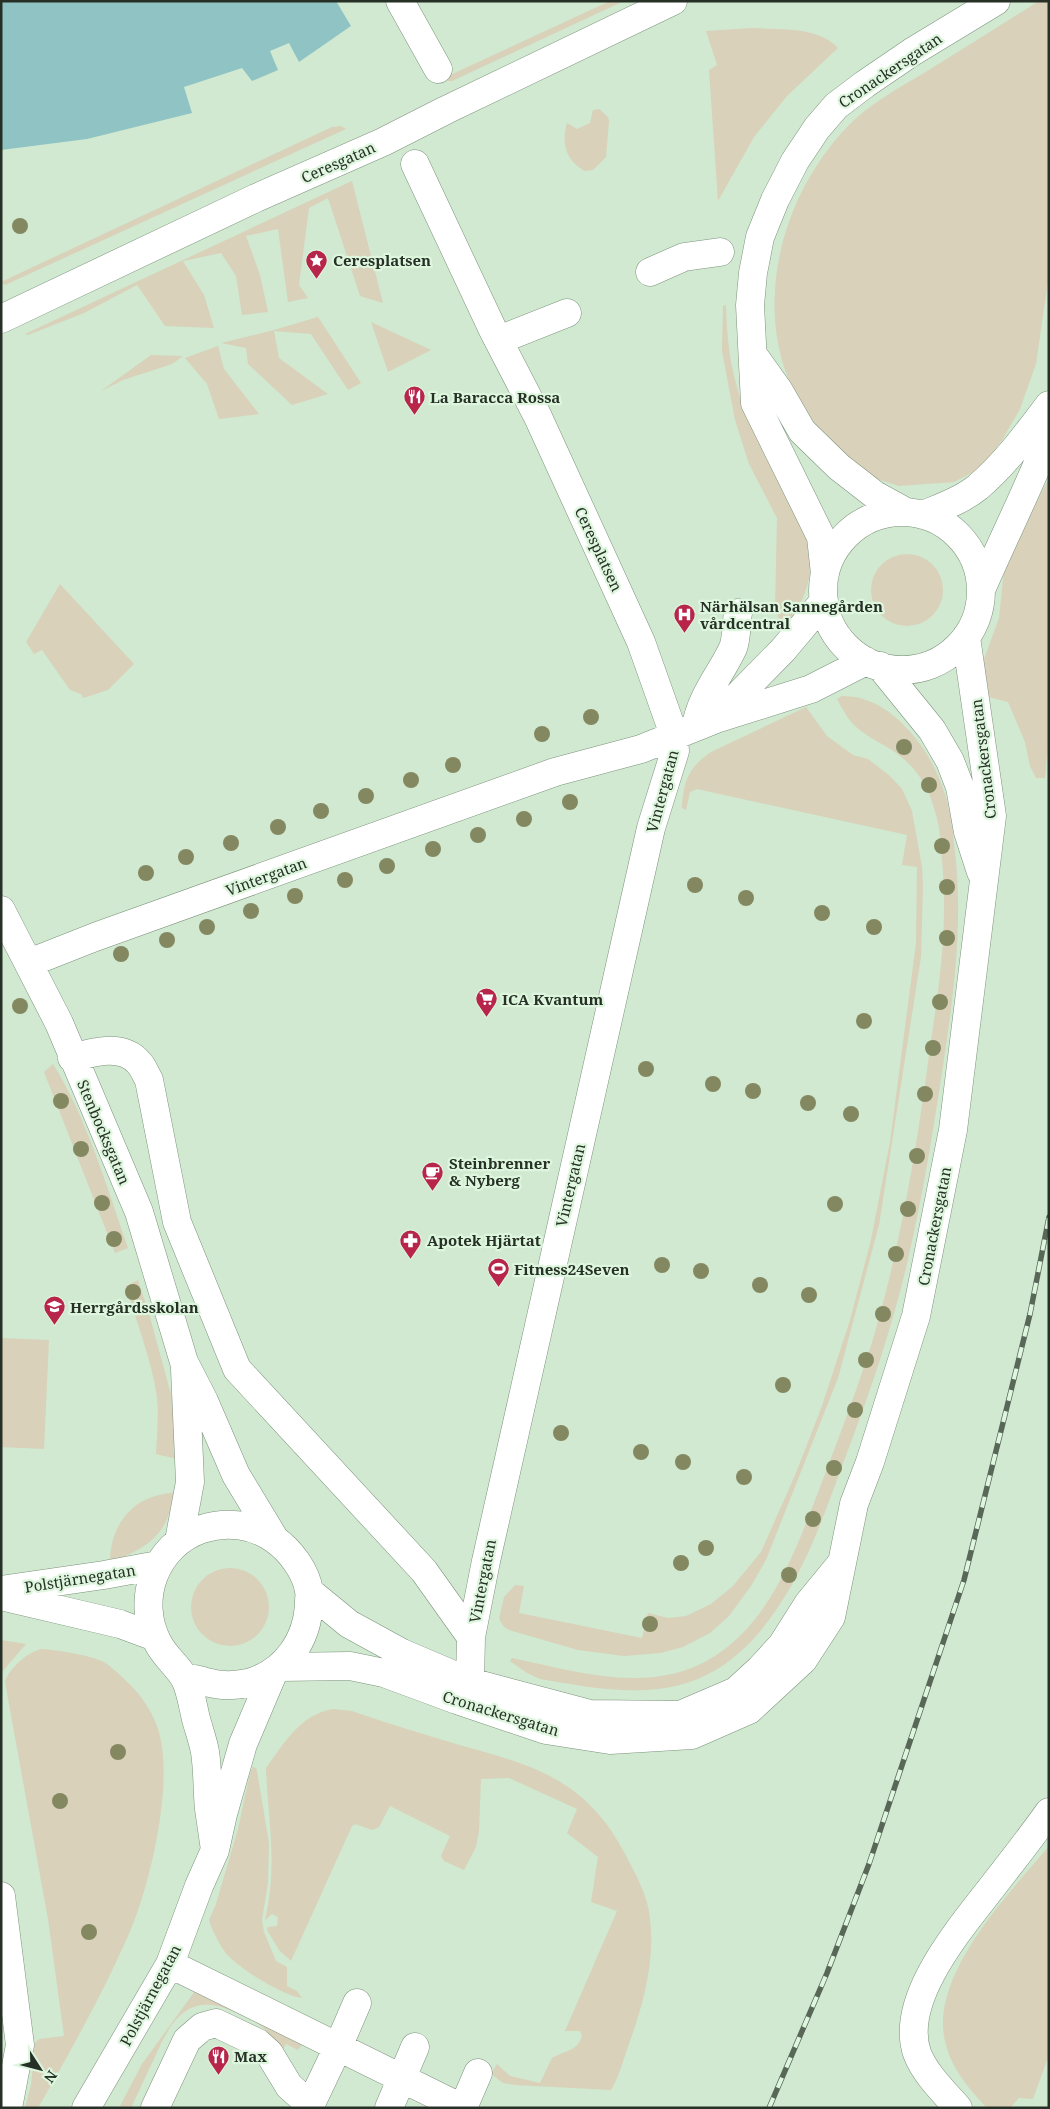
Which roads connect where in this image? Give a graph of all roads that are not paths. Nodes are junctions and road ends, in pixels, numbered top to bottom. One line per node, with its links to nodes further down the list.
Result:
1 (400, 1): 4 (street)
2 (674, 1): 9 (street, Ceresgatan)
3 (996, 1): 11 (street, Cronackersgatan)
4 (438, 69)
5 (415, 164): 10 (street, Ceresplatsen)
6 (720, 252): 7 (street)
7 (650, 272)
8 (567, 313): 10 (street)
9 (1, 319)
10 (499, 340): 21 (street, Ceresplatsen)
11 (754, 356): 14 (street); 15 (street, Cronackersgatan)
12 (1049, 405): 14 (street, Cronackersgatan)
13 (1049, 437): 16 (street)
14 (914, 513): 15 (street, Cronackersgatan); 16 (street)
15 (825, 574): 17 (street, Cronackersgatan)
16 (981, 590): 19 (street)
17 (824, 601): 20 (street, Cronackersgatan); 21 (street, Vintergatan)
18 (738, 613): 21 (street)
19 (966, 637): 20 (street); 22 (street, Cronackersgatan)
20 (873, 664): 21 (street, Vintergatan); 22 (street, Cronackersgatan)
21 (695, 727): 24 (street, Vintergatan); 33 (street, Vintergatan)
22 (984, 880): 37 (street, Cronackersgatan)
23 (1, 910): 24 (street, Stenbocksgatan)
24 (29, 963): 25 (street, Stenbocksgatan)
25 (72, 1058): 26 (street, Stenbocksgatan); 33 (street)
26 (184, 1362): 27 (street, Stenbocksgatan); 28 (street, Stenbocksgatan)
27 (274, 1538): 28 (street, Polstjärnegatan); 31 (street, Polstjärnegatan)
28 (179, 1541): 29 (street, Polstjärnegatan)
29 (158, 1565): 30 (street, Polstjärnegatan); 34 (street, Polstjärnegatan)
30 (1, 1590)
31 (310, 1592): 35 (street, Polstjärnegatan); 37 (street, Cronackersgatan)
32 (1, 1596): 34 (street, Polstjärnegatan)
33 (471, 1637): 37 (street, Vintergatan)
34 (155, 1638): 36 (street, Polstjärnegatan)
35 (277, 1669): 36 (street, Polstjärnegatan); 37 (street, Cronackersgatan); 39 (street, Polstjärnegatan)
36 (185, 1679): 39 (street, Polstjärnegatan)
37 (464, 1691)
38 (1049, 1812): 53 (street)
39 (215, 1850): 41 (street, Polstjärnegatan)
40 (1, 1896): 48 (street)
41 (170, 1964): 43 (street); 49 (street, Polstjärnegatan)
42 (357, 2003): 43 (street)
43 (338, 2046): 46 (street); 47 (street)
44 (415, 2047): 46 (street)
45 (478, 2073): 52 (street)
46 (402, 2078): 51 (street); 52 (street)
47 (310, 2106): 50 (street)
48 (8, 2108)
49 (86, 2108)
50 (155, 2108)
51 (389, 2108)
52 (463, 2108)
53 (958, 2108)

